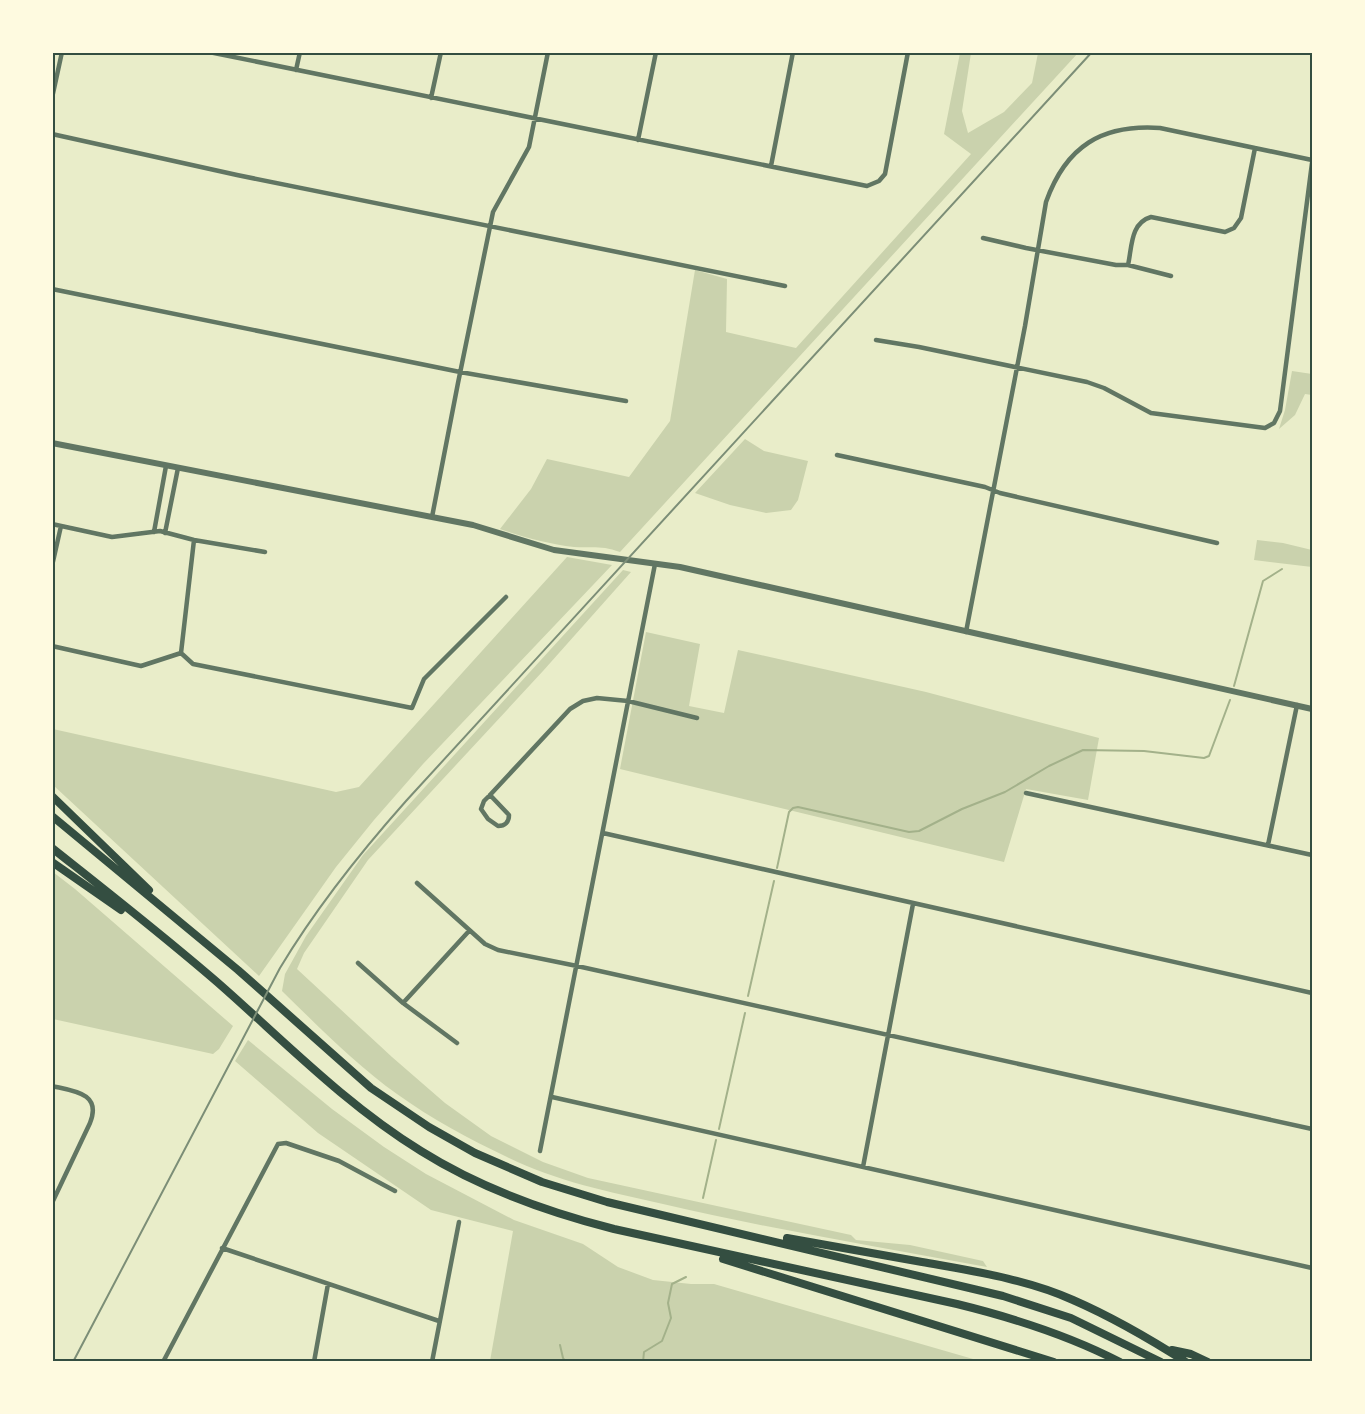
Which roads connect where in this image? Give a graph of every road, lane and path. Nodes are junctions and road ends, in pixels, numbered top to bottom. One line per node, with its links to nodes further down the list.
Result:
1 (62, 52): 10 (street)
2 (209, 52): 9 (street)
3 (300, 52): 9 (street)
4 (441, 52): 11 (street)
5 (548, 52): 12 (street)
6 (657, 52): 14 (street)
7 (793, 52): 17 (street)
8 (908, 52): 17 (street)
9 (296, 70): 11 (street)
10 (52, 98)
11 (431, 98): 12 (street)
12 (535, 120): 14 (street); 18 (street)
13 (52, 134): 18 (street)
14 (638, 140): 17 (street)
15 (1255, 148): 16 (street); 20 (street); 21 (street)
16 (1312, 162): 26 (street)
17 (771, 166)
18 (491, 225): 23 (street); 27 (street)
19 (983, 238): 20 (street)
20 (1037, 250): 21 (street); 26 (street)
21 (1128, 265): 22 (street)
22 (1171, 276)
23 (785, 286)
24 (52, 289): 27 (street)
25 (876, 340): 26 (street)
26 (1016, 368): 33 (street)
27 (460, 372): 28 (street); 34 (street)
28 (626, 401)
29 (52, 443): 31 (street)
30 (837, 455): 33 (street)
31 (166, 466): 32 (street); 37 (street)
32 (178, 468): 34 (street); 38 (street)
33 (993, 490): 40 (street); 45 (street)
34 (432, 517): 42 (street)
35 (52, 524): 36 (street)
36 (61, 526): 37 (street); 43 (street)
37 (154, 532): 38 (street)
38 (165, 533): 39 (street)
39 (194, 540): 41 (street); 47 (street)
40 (1217, 543)
41 (265, 552)
42 (655, 564): 45 (street); 48 (street)
43 (52, 567)
44 (506, 597): 47 (street)
45 (966, 632): 49 (street)
46 (52, 646): 47 (street)
47 (181, 653)
48 (628, 701): 51 (street); 53 (street); 56 (street)
49 (1297, 705): 50 (street); 57 (street)
50 (1312, 709)
51 (697, 718)
52 (1026, 793): 57 (street)
53 (490, 795): 53 (street)
54 (52, 796): 63 (highway)
55 (52, 816): 63 (highway)
56 (603, 833): 62 (street); 67 (street)
57 (1268, 845): 59 (street)
58 (52, 848): 65 (highway)
59 (1312, 855)
60 (52, 862): 65 (highway)
61 (417, 883): 64 (street)
62 (913, 904): 68 (street); 70 (street)
63 (192, 932): 80 (highway)
64 (469, 932): 67 (street); 69 (street)
65 (178, 951): 81 (highway)
66 (358, 963): 69 (street)
67 (577, 966): 70 (street); 73 (street)
68 (1312, 993)
69 (403, 1004): 71 (street)
70 (887, 1034): 74 (street); 76 (street)
71 (457, 1043)
72 (52, 1086): 78 (street)
73 (552, 1097): 75 (street); 76 (street)
74 (1312, 1129)
75 (540, 1151)
76 (863, 1167): 83 (street)
77 (394, 1191): 82 (street)
78 (52, 1203)
79 (459, 1222): 85 (street)
80 (698, 1222): 86 (highway); 92 (highway)
81 (677, 1245): 90 (highway); 91 (highway)
82 (222, 1248): 84 (street); 87 (street)
83 (1312, 1268)
84 (328, 1284): 85 (street); 88 (street)
85 (439, 1321): 89 (street)
86 (1166, 1349): 93 (highway); 94 (highway)
87 (163, 1362)
88 (314, 1362)
89 (432, 1362)
90 (1054, 1362)
91 (1120, 1362)
92 (1161, 1362)
93 (1186, 1362)
94 (1208, 1362)

